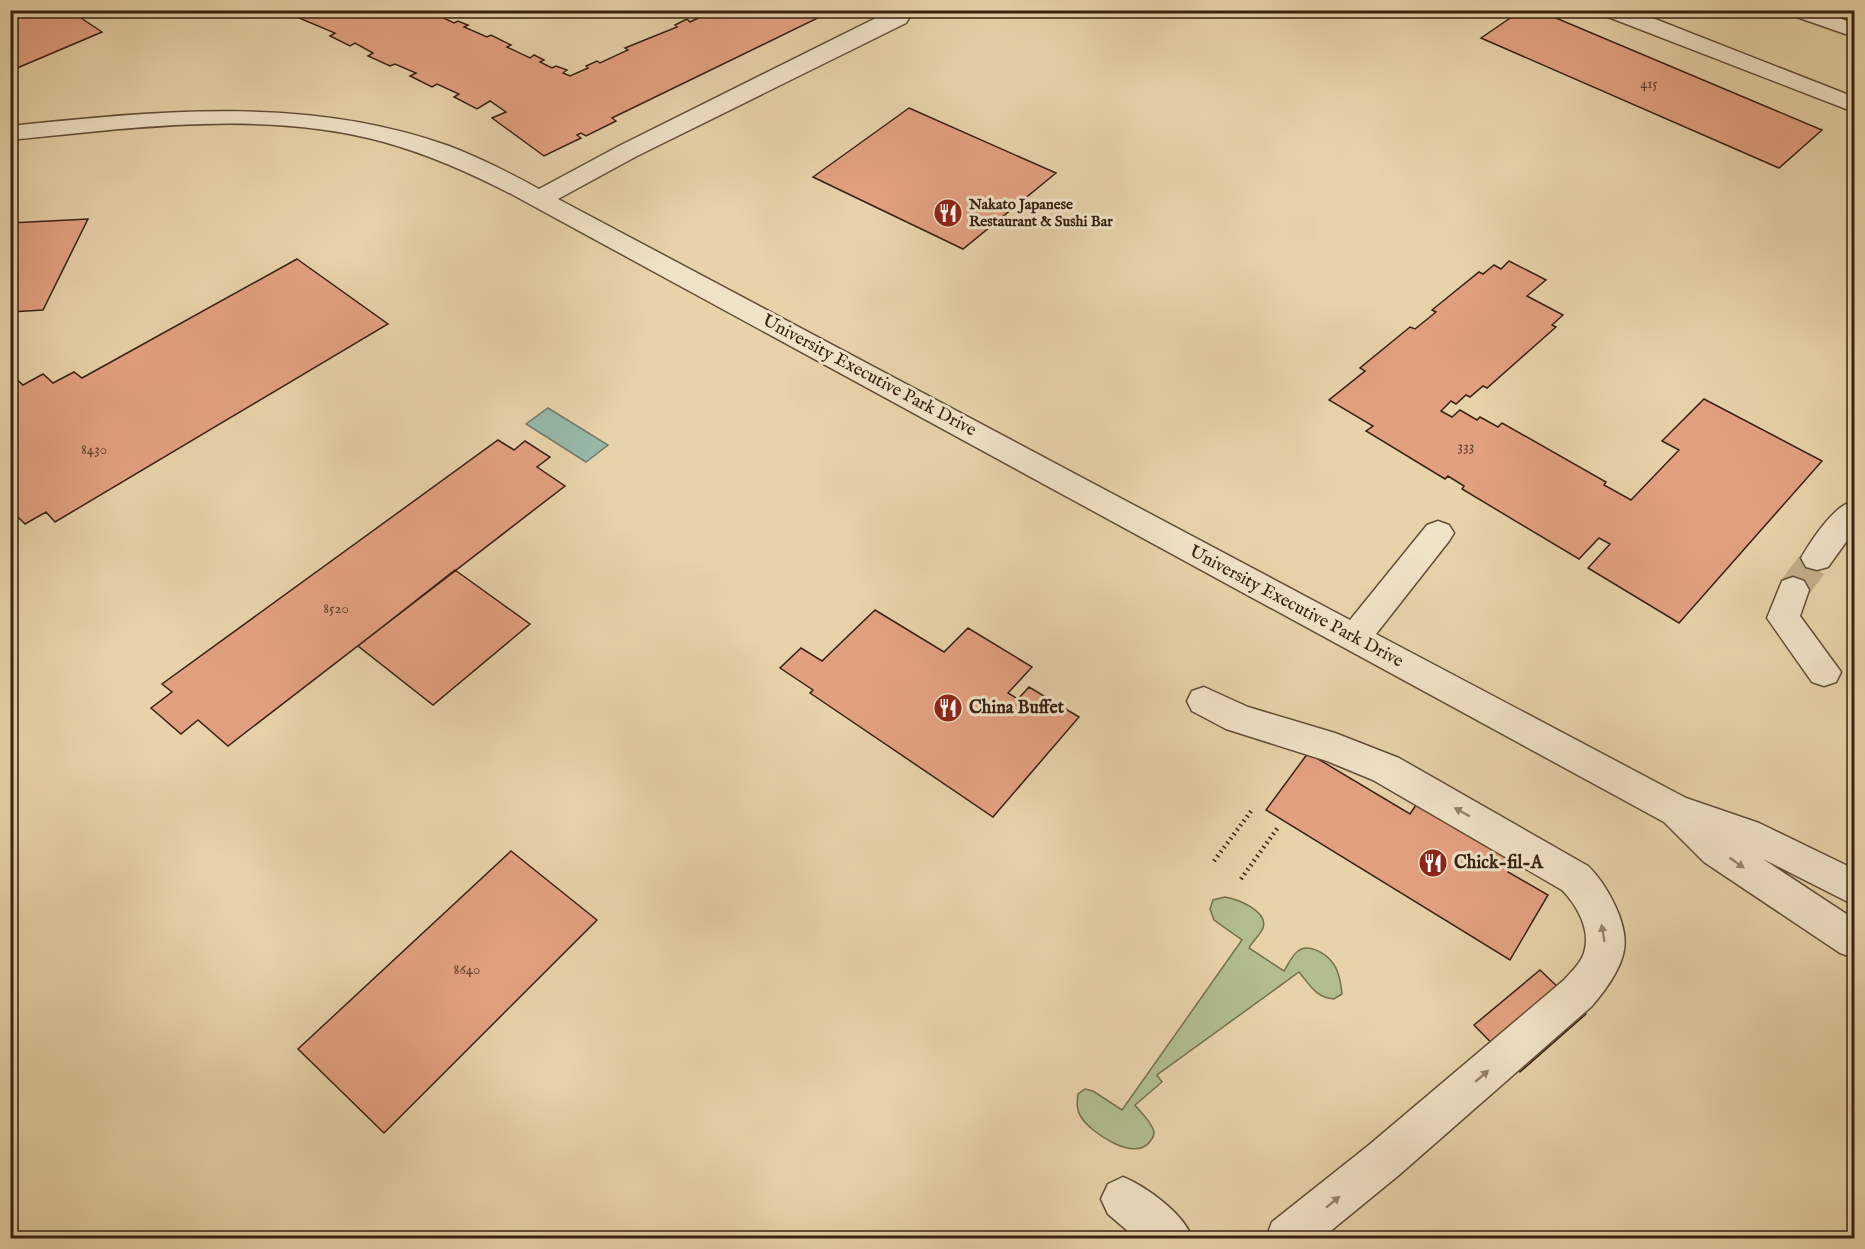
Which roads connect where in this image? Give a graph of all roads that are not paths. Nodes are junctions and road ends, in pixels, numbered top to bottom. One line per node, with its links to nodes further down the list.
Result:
1 (904, 10): 7 (street)
2 (1611, 10): 5 (street)
3 (1799, 10): 4 (street)
4 (1854, 32)
5 (1854, 105)
6 (10, 133): 7 (street, University Executive Park Drive)
7 (538, 200): 12 (street, University Executive Park Drive)
8 (1854, 514): 10 (street)
9 (1438, 533): 12 (street)
10 (1817, 558)
11 (1793, 590): 13 (street)
12 (1354, 638): 15 (street, University Executive Park Drive)
13 (1824, 672)
14 (1204, 701): 20 (street, one-way to 14)
15 (1677, 811): 16 (street, University Executive Park Drive); 17 (street, University Executive Park Drive, one-way to 17)
16 (1854, 888)
17 (1854, 940)
18 (1123, 1199): 19 (street)
19 (1170, 1239)
20 (1288, 1239)

